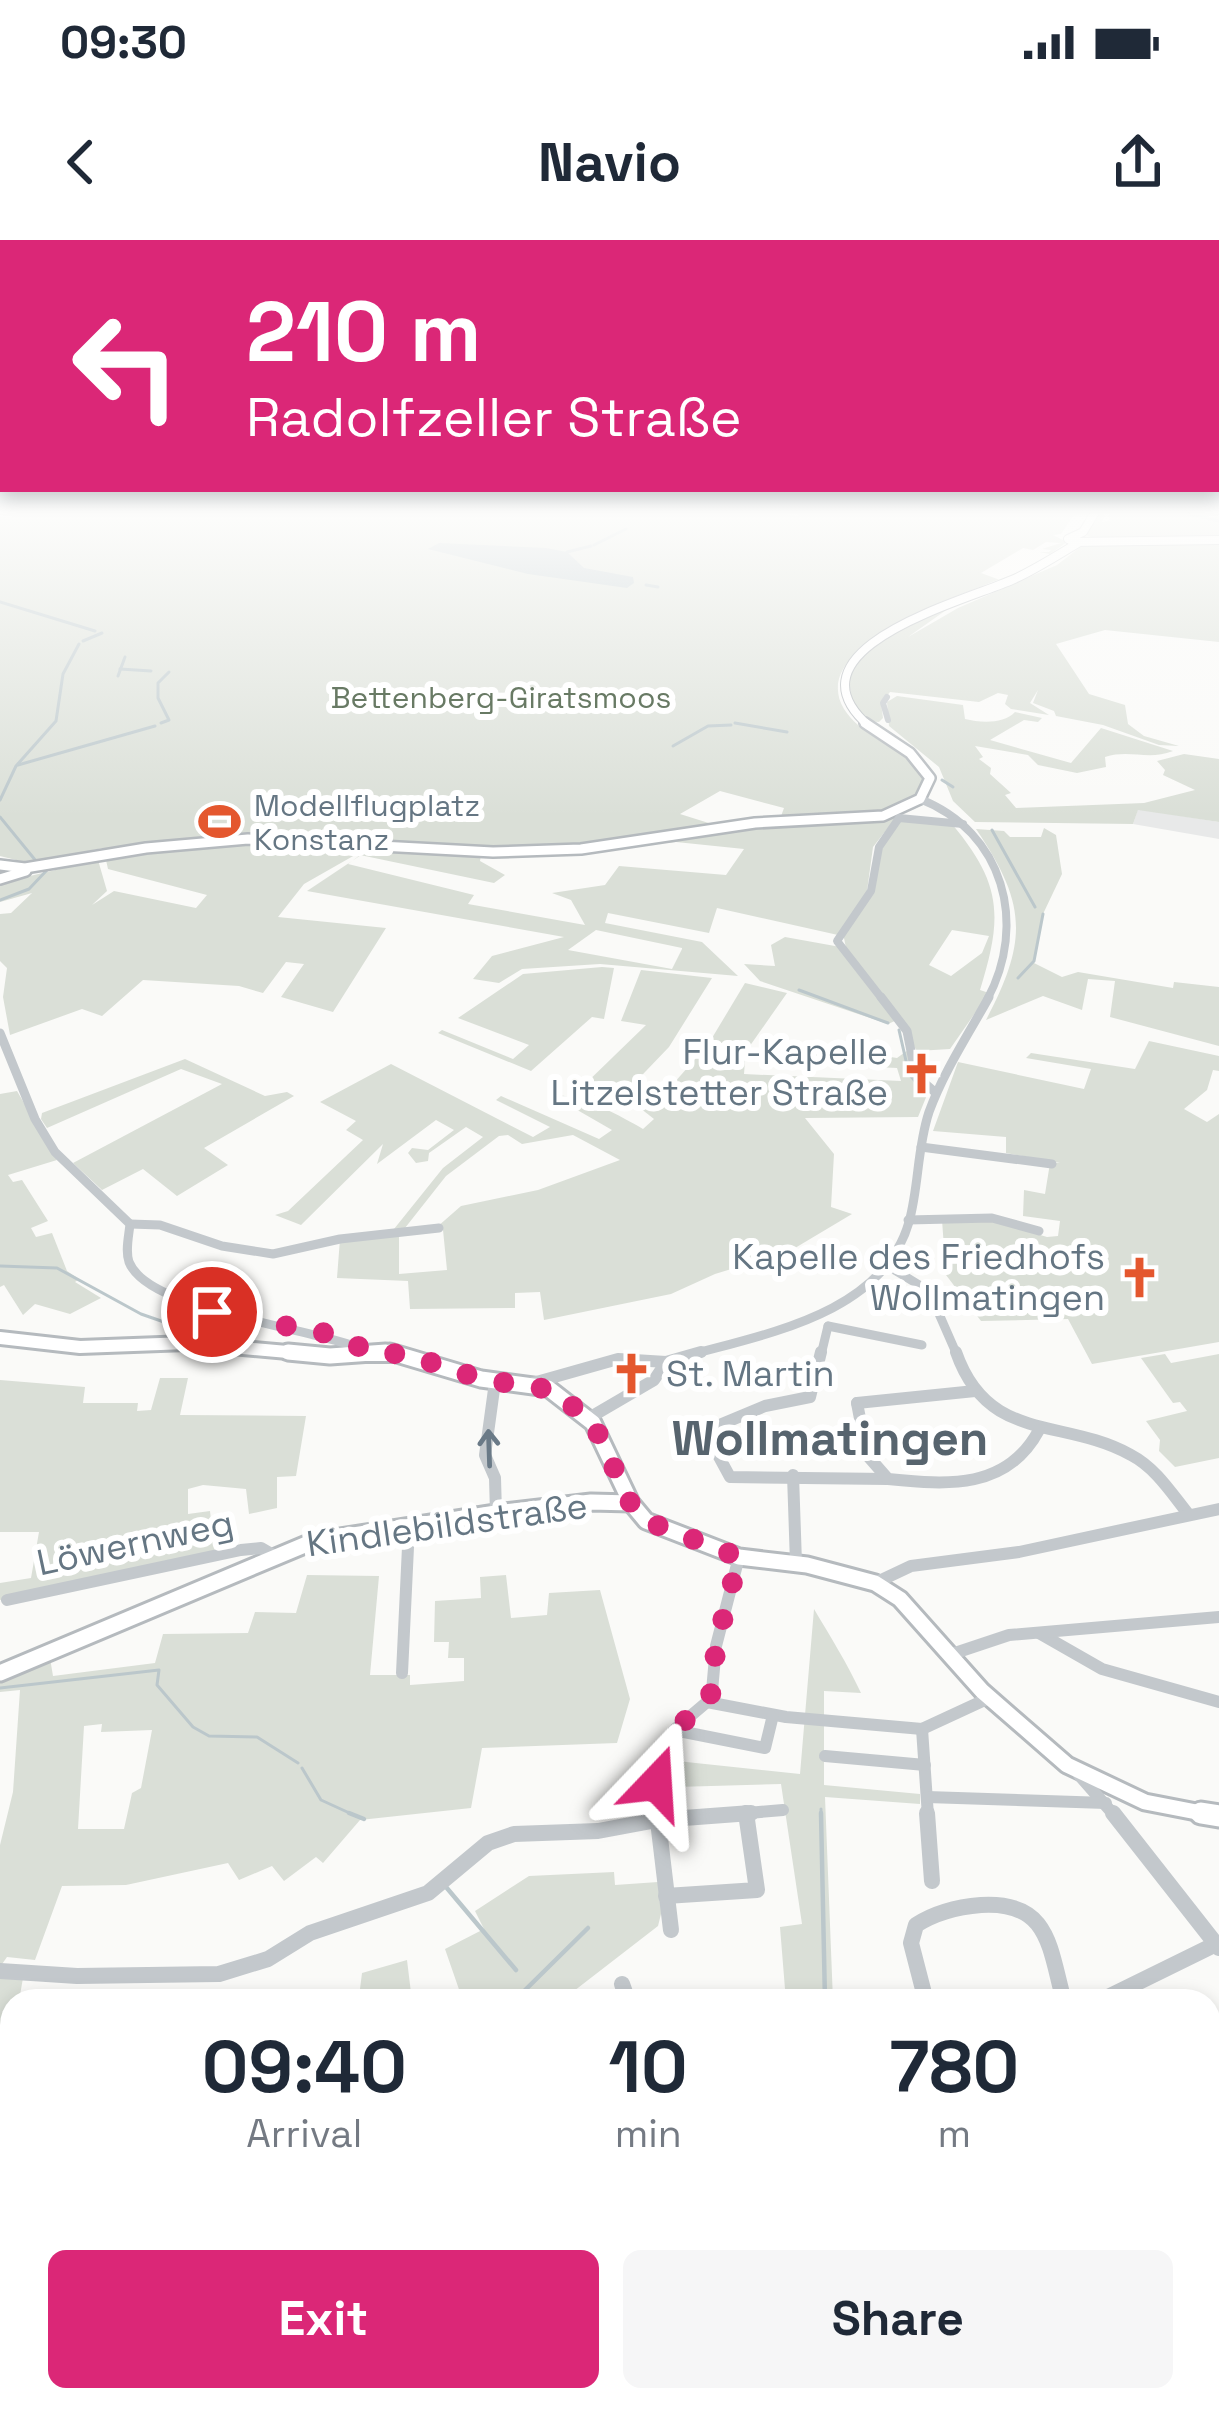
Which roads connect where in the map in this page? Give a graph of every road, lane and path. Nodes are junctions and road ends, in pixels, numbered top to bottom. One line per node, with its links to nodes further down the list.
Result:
1 (924, 615): 3 (main road)
2 (887, 697): 3 (street)
3 (868, 727): 4 (main road)
4 (920, 800): 5 (street); 6 (main road)
5 (963, 824): 8 (street); 8 (street)
6 (5, 872)
7 (0, 1034): 12 (street)
8 (936, 1093): 9 (street)
9 (921, 1147): 10 (street); 11 (street)
10 (1052, 1164)
11 (908, 1220): 14 (street); 15 (street)
12 (130, 1224): 13 (street); 16 (street)
13 (439, 1228)
14 (1040, 1231)
15 (888, 1266): 17 (street); 27 (street)
16 (212, 1312): 20 (street); 22 (street)
17 (818, 1314): 18 (street); 23 (street)
18 (828, 1326): 21 (street); 30 (street)
19 (0, 1338): 20 (main road)
20 (187, 1343): 22 (main road)
21 (922, 1345)
22 (372, 1353): 25 (main road)
23 (666, 1362): 24 (street); 28 (street)
24 (579, 1370): 26 (street); 26 (street)
25 (495, 1382): 26 (main road); 34 (street, one-way to 25)
26 (545, 1387): 28 (main road)
27 (975, 1391): 29 (street); 31 (street)
28 (589, 1418): 32 (main road)
29 (1039, 1430): 31 (street); 35 (street)
30 (793, 1475): 31 (street); 39 (street)
31 (888, 1479)
32 (631, 1504): 34 (main road, Kindlebildstraße); 38 (main road)
33 (1219, 1509): 35 (street)
34 (496, 1513): 36 (main road, Kindlebildstraße)
35 (1189, 1515): 40 (street)
36 (409, 1526): 37 (main road, Kindlebildstraße); 45 (street)
37 (273, 1555): 41 (street, Löwernweg); 46 (main road, Kindlebildstraße)
38 (739, 1557): 39 (main road); 48 (street)
39 (796, 1563): 40 (main road)
40 (875, 1583): 44 (main road)
41 (7, 1600)
42 (1219, 1617): 43 (street)
43 (1040, 1633): 44 (street); 49 (street)
44 (949, 1655): 47 (main road)
45 (402, 1672)
46 (0, 1673)
47 (989, 1698): 51 (street); 55 (main road)
48 (707, 1702): 50 (street); 52 (street)
49 (1219, 1702)
50 (773, 1715): 51 (street); 52 (street)
51 (922, 1729): 54 (street)
52 (674, 1730): 61 (street)
53 (825, 1756): 54 (street)
54 (925, 1765): 56 (street)
55 (1067, 1765): 57 (street); 60 (main road)
56 (927, 1796): 57 (street); 62 (street)
57 (1106, 1803): 65 (street)
58 (783, 1810): 59 (street)
59 (746, 1813): 61 (street); 63 (street)
60 (1219, 1816)
61 (656, 1820): 63 (street); 66 (street)
62 (932, 1881)
63 (666, 1896): 64 (street)
64 (671, 1930)
65 (1217, 1946): 69 (street)
66 (0, 1971)
67 (923, 1989): 68 (street)
68 (1060, 1989)
69 (1128, 1989)

